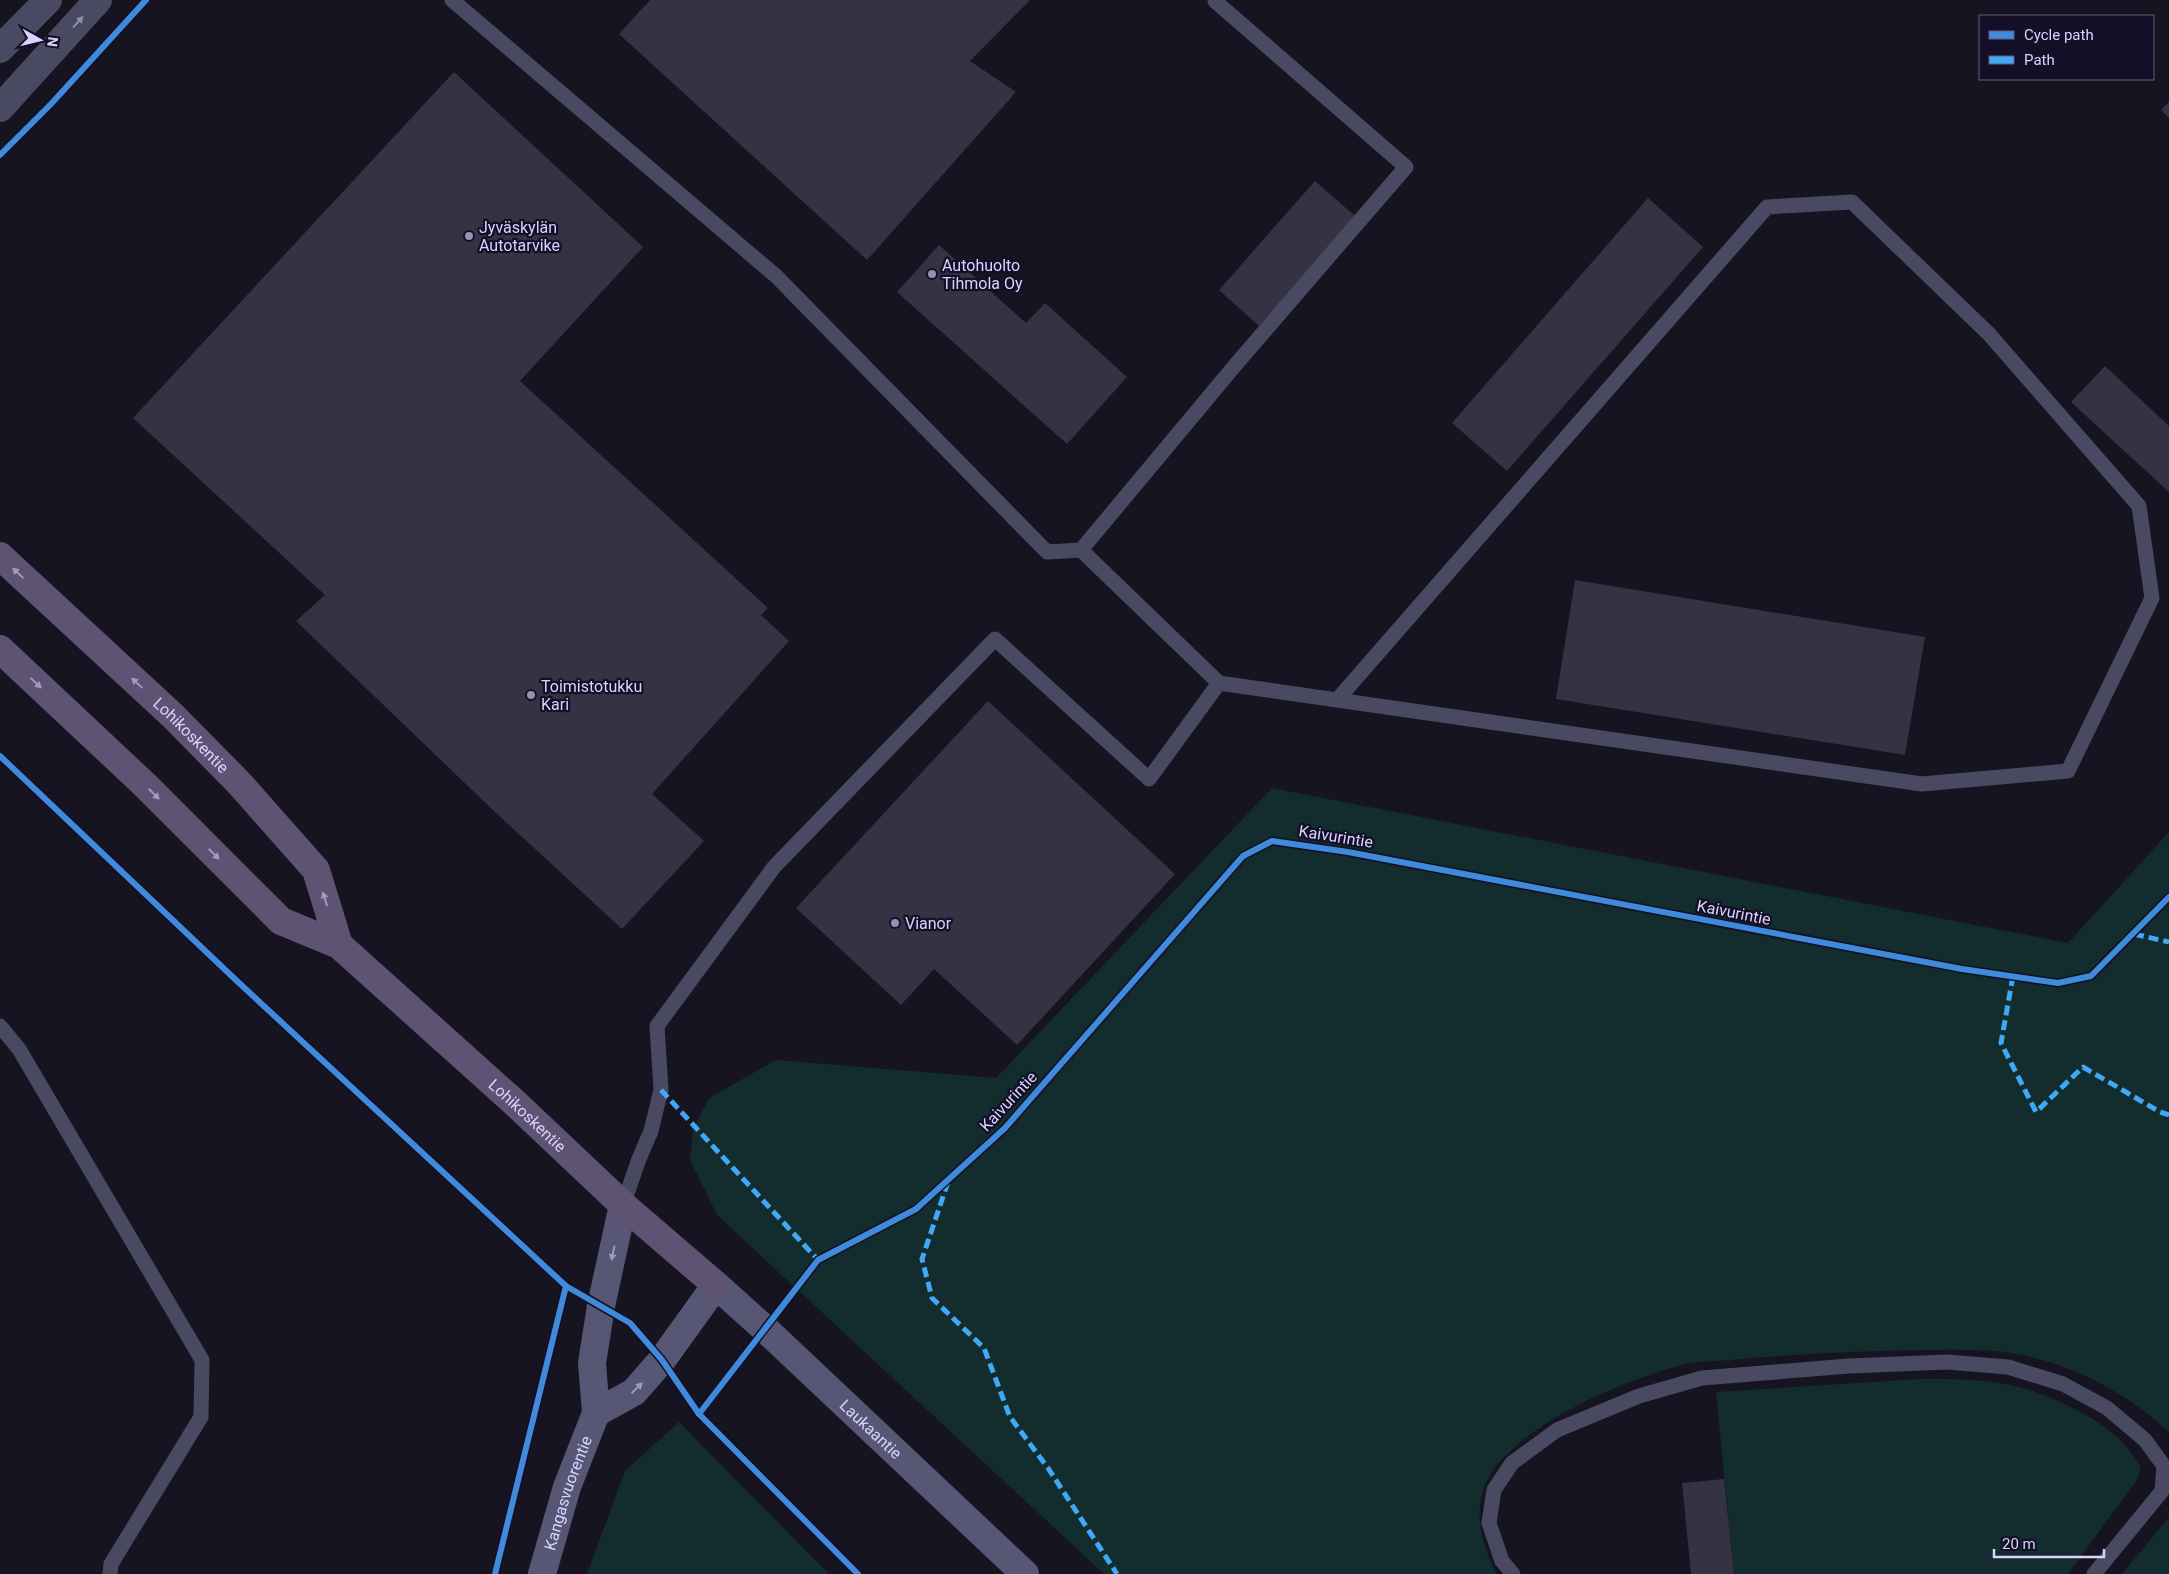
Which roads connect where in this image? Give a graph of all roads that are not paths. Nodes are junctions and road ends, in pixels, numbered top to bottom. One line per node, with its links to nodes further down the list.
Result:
1 (48, 0): 5 (street)
2 (98, 0): 6 (street, one-way to 2)
3 (452, 0): 7 (lane)
4 (1216, 0): 7 (lane)
5 (0, 49)
6 (0, 108)
7 (1081, 550): 10 (lane)
8 (0, 556): 12 (main road, Lohikoskentie, one-way to 8)
9 (0, 650): 12 (main road, Lohikoskentie, one-way to 12)
10 (1220, 683): 11 (lane); 14 (lane)
11 (1337, 700): 11 (lane)
12 (339, 945): 14 (main road, Lohikoskentie)
13 (0, 1026): 17 (lane)
14 (624, 1205): 15 (main road, Lohikoskentie); 16 (main road, Kangasvuorentie, one-way to 16)
15 (716, 1285): 16 (main road, one-way to 15); 19 (main road, Laukaantie)
16 (596, 1413): 18 (main road, Kangasvuorentie)
17 (110, 1574)
18 (542, 1574)
19 (1025, 1574)
20 (1513, 1574): 21 (lane)
21 (2094, 1574)

